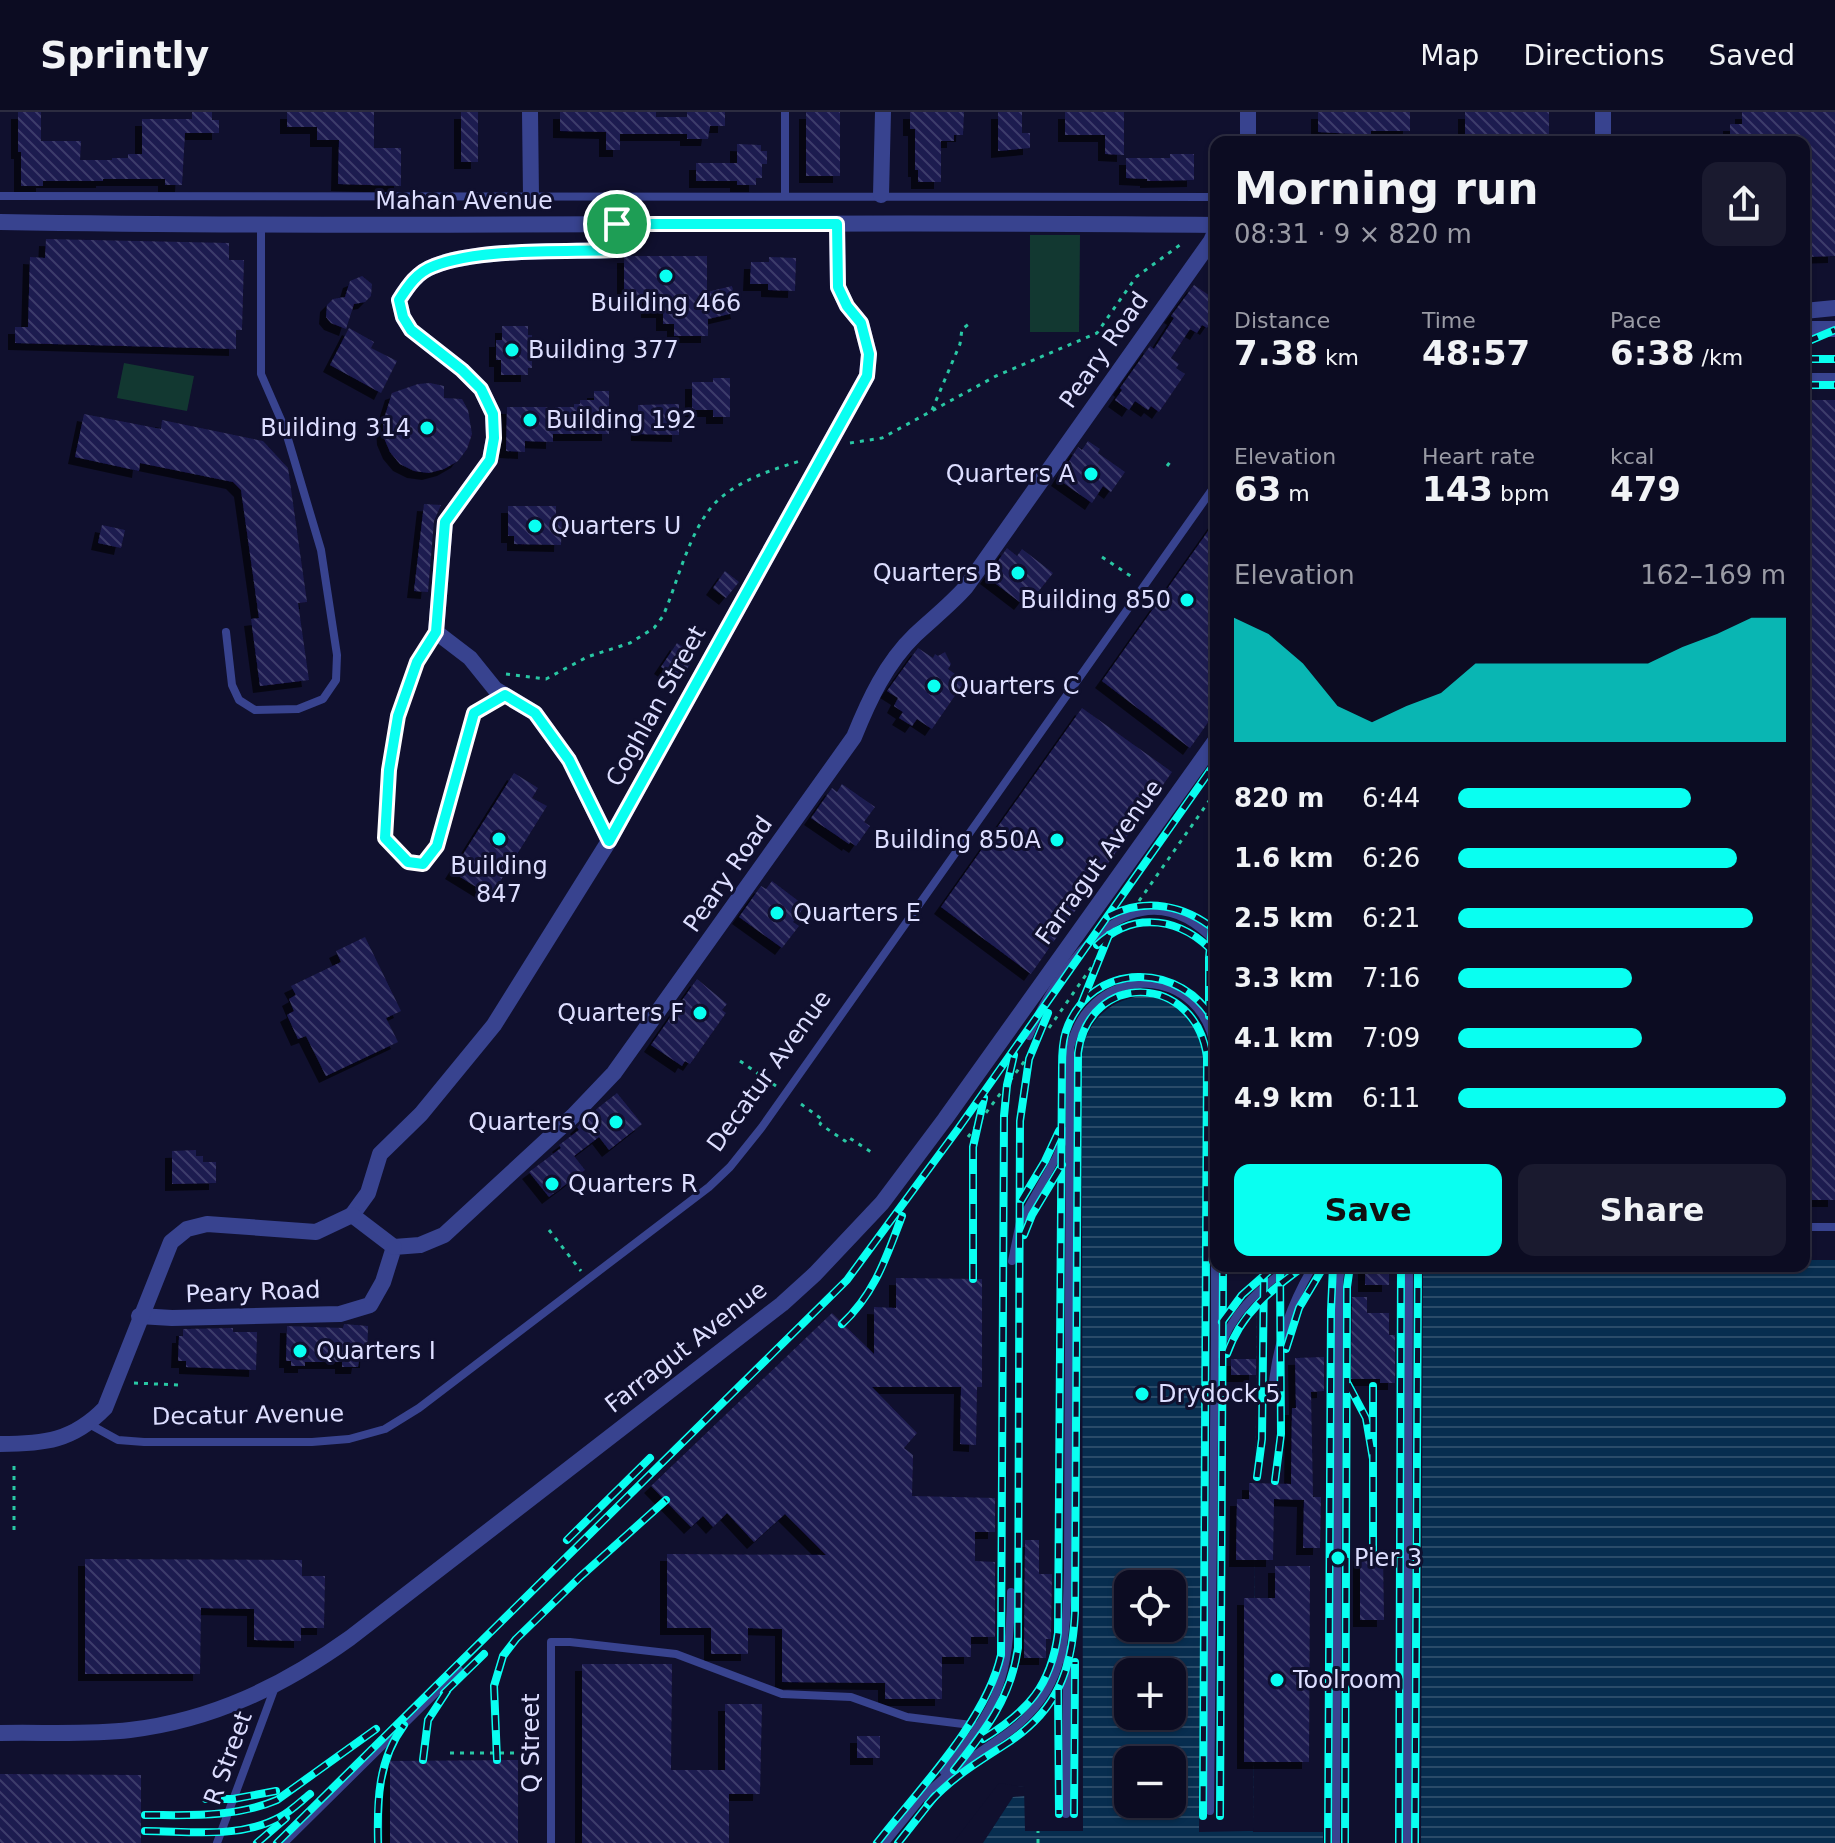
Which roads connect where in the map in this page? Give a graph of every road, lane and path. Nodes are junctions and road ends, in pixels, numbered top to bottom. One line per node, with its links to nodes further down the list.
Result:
1 (530, 112): 11 (street)
2 (785, 112): 8 (lane)
3 (883, 112): 9 (street)
4 (1248, 112): 6 (street)
5 (1603, 112): 7 (street)
6 (1248, 136)
7 (1603, 136)
8 (785, 195): 9 (lane); 11 (lane)
9 (881, 195): 12 (lane)
10 (0, 196): 11 (lane)
11 (531, 196)
12 (1210, 197)
13 (0, 222): 16 (street, Mahan Avenue)
14 (617, 224): 15 (street, Mahan Avenue); 16 (street, Mahan Avenue); 32 (street)
15 (837, 224): 17 (street, Mahan Avenue); 36 (street, Coghlan Street)
16 (261, 227): 31 (lane)
17 (1210, 228)
18 (1210, 237): 58 (street, Peary Road)
19 (1810, 306): 20 (lane)
20 (1832, 308): 21 (street)
21 (1810, 310)
22 (969, 324): 27 (path)
23 (1810, 329): 24 (street)
24 (1835, 329)
25 (1810, 377): 26 (lane)
26 (1835, 377)
27 (932, 410)
28 (1210, 493): 71 (lane, Decatur Avenue)
29 (1102, 557): 30 (path)
30 (1138, 581)
31 (226, 632)
32 (436, 632): 33 (street); 33 (lane)
33 (505, 695): 36 (street)
34 (1210, 748): 37 (street, Farragut Avenue)
35 (1210, 800): 38 (path)
36 (609, 841): 54 (street, Coghlan Street)
37 (1098, 905): 41 (lane); 43 (street, Farragut Avenue)
38 (1128, 917): 39 (lane); 41 (lane)
39 (1210, 938)
40 (1110, 940): 44 (path)
41 (1078, 954): 42 (lane)
42 (1055, 984): 43 (lane); 46 (lane)
43 (1013, 1024): 78 (street, Farragut Avenue)
44 (1047, 1030)
45 (1210, 1030): 51 (lane)
46 (1029, 1036)
47 (1040, 1040): 52 (path)
48 (740, 1061): 49 (path)
49 (775, 1085)
50 (801, 1104): 53 (path)
51 (1069, 1115): 59 (lane); 76 (lane)
52 (968, 1137)
53 (874, 1154)
54 (352, 1215): 58 (street); 66 (street)
55 (1810, 1227): 56 (lane)
56 (1835, 1227)
57 (549, 1230): 60 (path)
58 (394, 1247): 66 (street, Peary Road)
59 (1012, 1261)
60 (579, 1269)
61 (1215, 1272): 67 (lane)
62 (1282, 1272): 67 (lane)
63 (1310, 1272): 70 (lane)
64 (1340, 1272): 92 (lane)
65 (1409, 1272): 93 (lane)
66 (139, 1316): 71 (street)
67 (1215, 1366): 84 (lane)
68 (132, 1383): 69 (path)
69 (179, 1385)
70 (1272, 1391)
71 (89, 1424): 72 (street)
72 (0, 1444)
73 (14, 1466): 74 (path)
74 (14, 1535)
75 (1011, 1592): 79 (lane)
76 (1067, 1614): 83 (lane); 85 (lane)
77 (459, 1670): 88 (lane)
78 (276, 1686): 80 (street, Farragut Avenue); 87 (lane, R Street)
79 (979, 1726): 83 (lane); 89 (lane, Q Street)
80 (0, 1733)
81 (450, 1753): 82 (path)
82 (540, 1753)
83 (923, 1797): 90 (lane)
84 (1210, 1811)
85 (1066, 1814)
86 (1038, 1831): 91 (path)
87 (217, 1843)
88 (284, 1843)
89 (551, 1843)
90 (885, 1843)
91 (1038, 1843)
92 (1336, 1843)
93 (1407, 1843)

